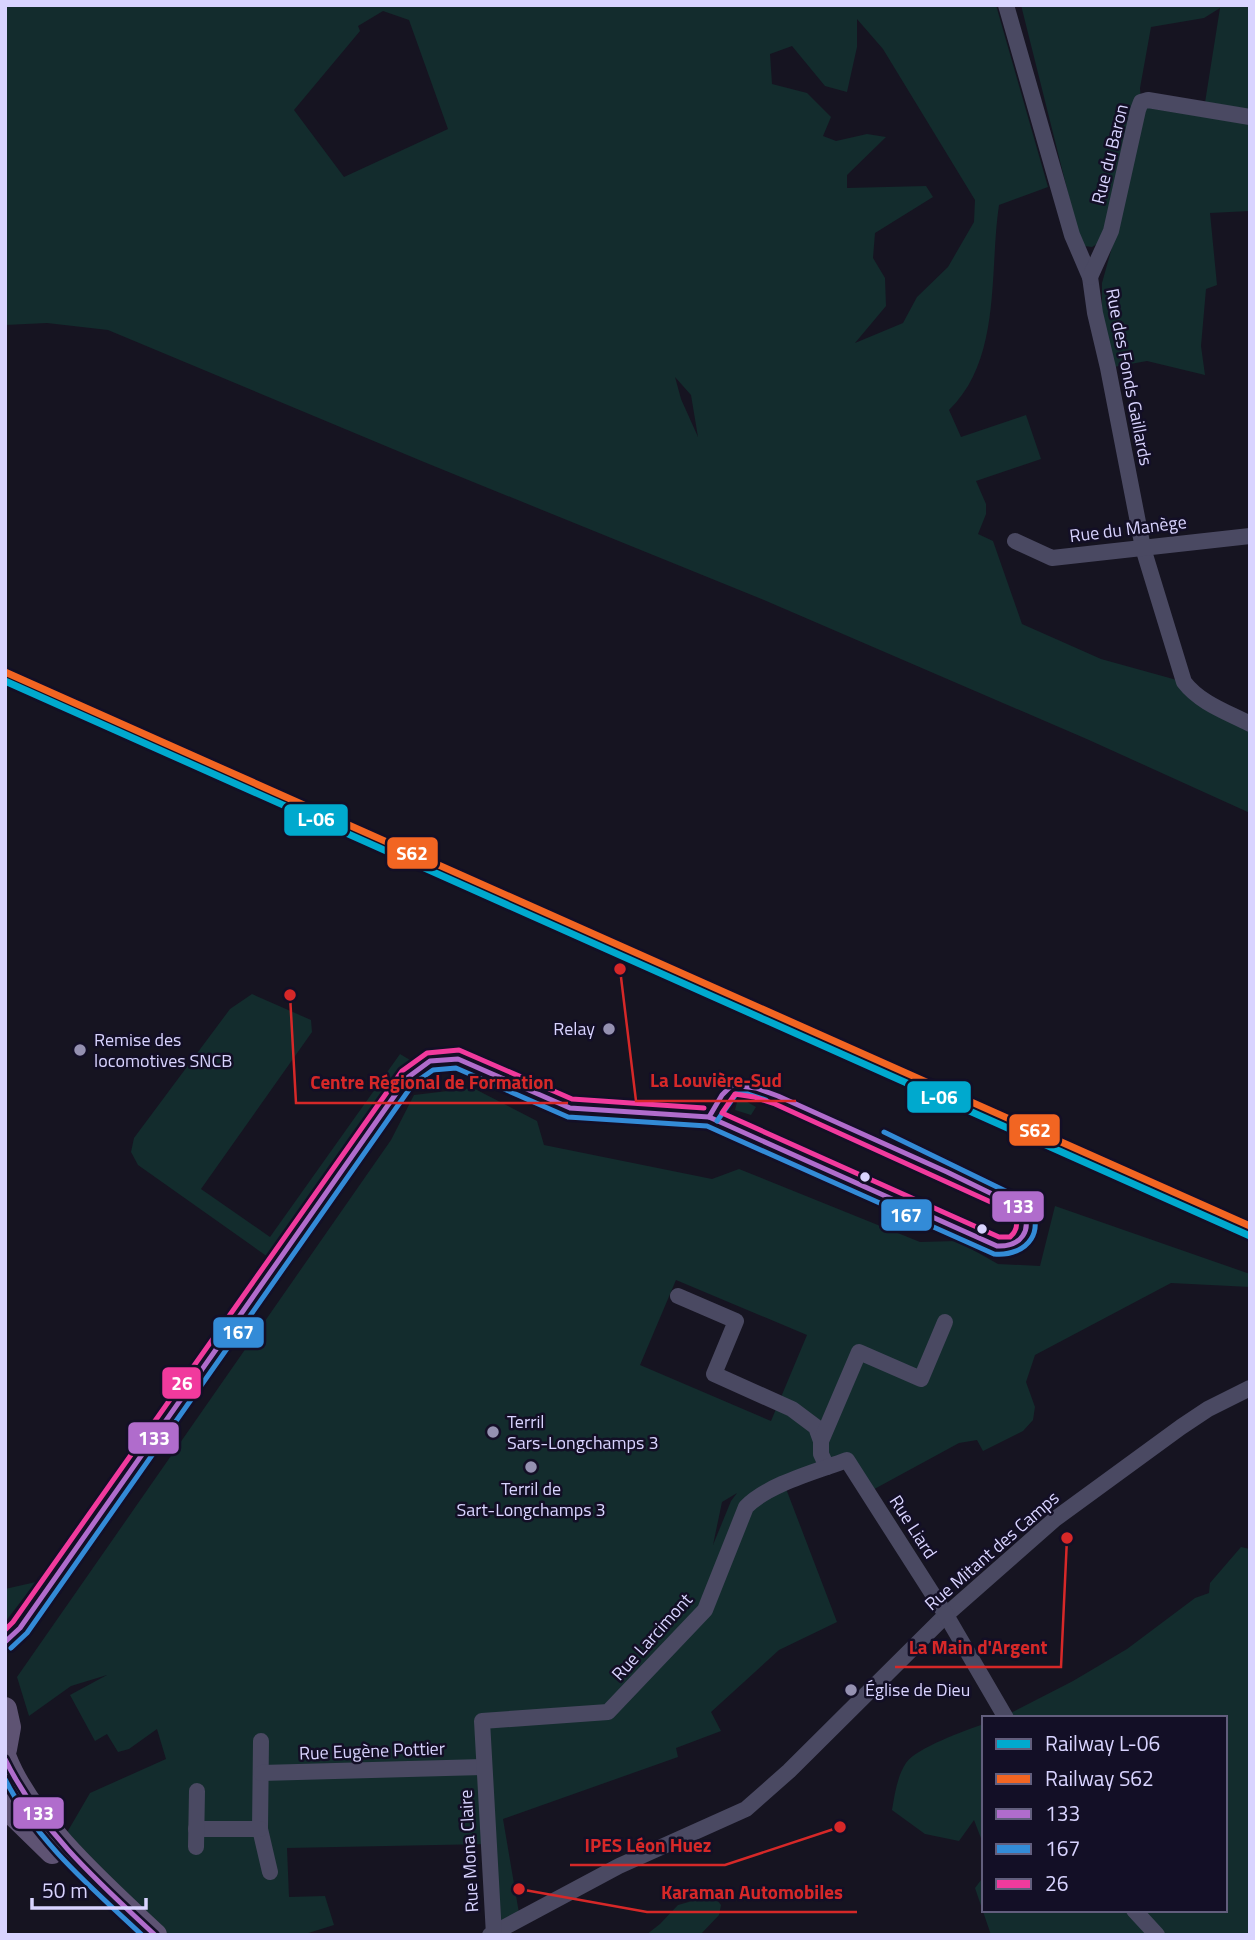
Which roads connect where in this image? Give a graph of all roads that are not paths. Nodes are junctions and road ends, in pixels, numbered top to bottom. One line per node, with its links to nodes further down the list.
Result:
1 (1006, 5): 3 (street, Rue des Fonds Gaillards)
2 (1250, 117): 3 (street, Rue du Baron)
3 (1090, 277): 6 (street, Rue des Fonds Gaillards)
4 (1250, 536): 6 (street, Rue du Manège)
5 (1015, 541): 6 (street, Rue du Manège)
6 (1143, 548): 7 (street, Rue des Fonds Gaillards)
7 (1250, 724)
8 (420, 1066): 16 (street)
9 (678, 1296): 12 (street)
10 (946, 1322): 12 (street)
11 (1250, 1388): 15 (street, Rue Mitant des Camps)
12 (821, 1441): 14 (street)
13 (847, 1460): 14 (street, Rue Larcimont); 15 (street, Rue Liard)
14 (827, 1467): 24 (street, Rue Larcimont)
15 (946, 1615): 20 (street, Rue Liard); 33 (street, Rue Mitant des Camps)
16 (20, 1628): 17 (street); 18 (street)
17 (5, 1642)
18 (5, 1662)
19 (5, 1709): 22 (main road)
20 (1005, 1716)
21 (261, 1741): 25 (street)
22 (5, 1749)
23 (5, 1758): 35 (main road)
24 (483, 1767): 25 (street, Rue Eugène Pottier); 33 (street, Rue Mona Claire)
25 (261, 1773): 29 (street)
26 (197, 1791): 28 (street)
27 (5, 1806): 34 (main road)
28 (196, 1829): 29 (street); 30 (street)
29 (260, 1829): 31 (street)
30 (196, 1847)
31 (270, 1872)
32 (1136, 1912): 36 (street)
33 (492, 1934)
34 (145, 1935)
35 (155, 1935)
36 (1157, 1935)

